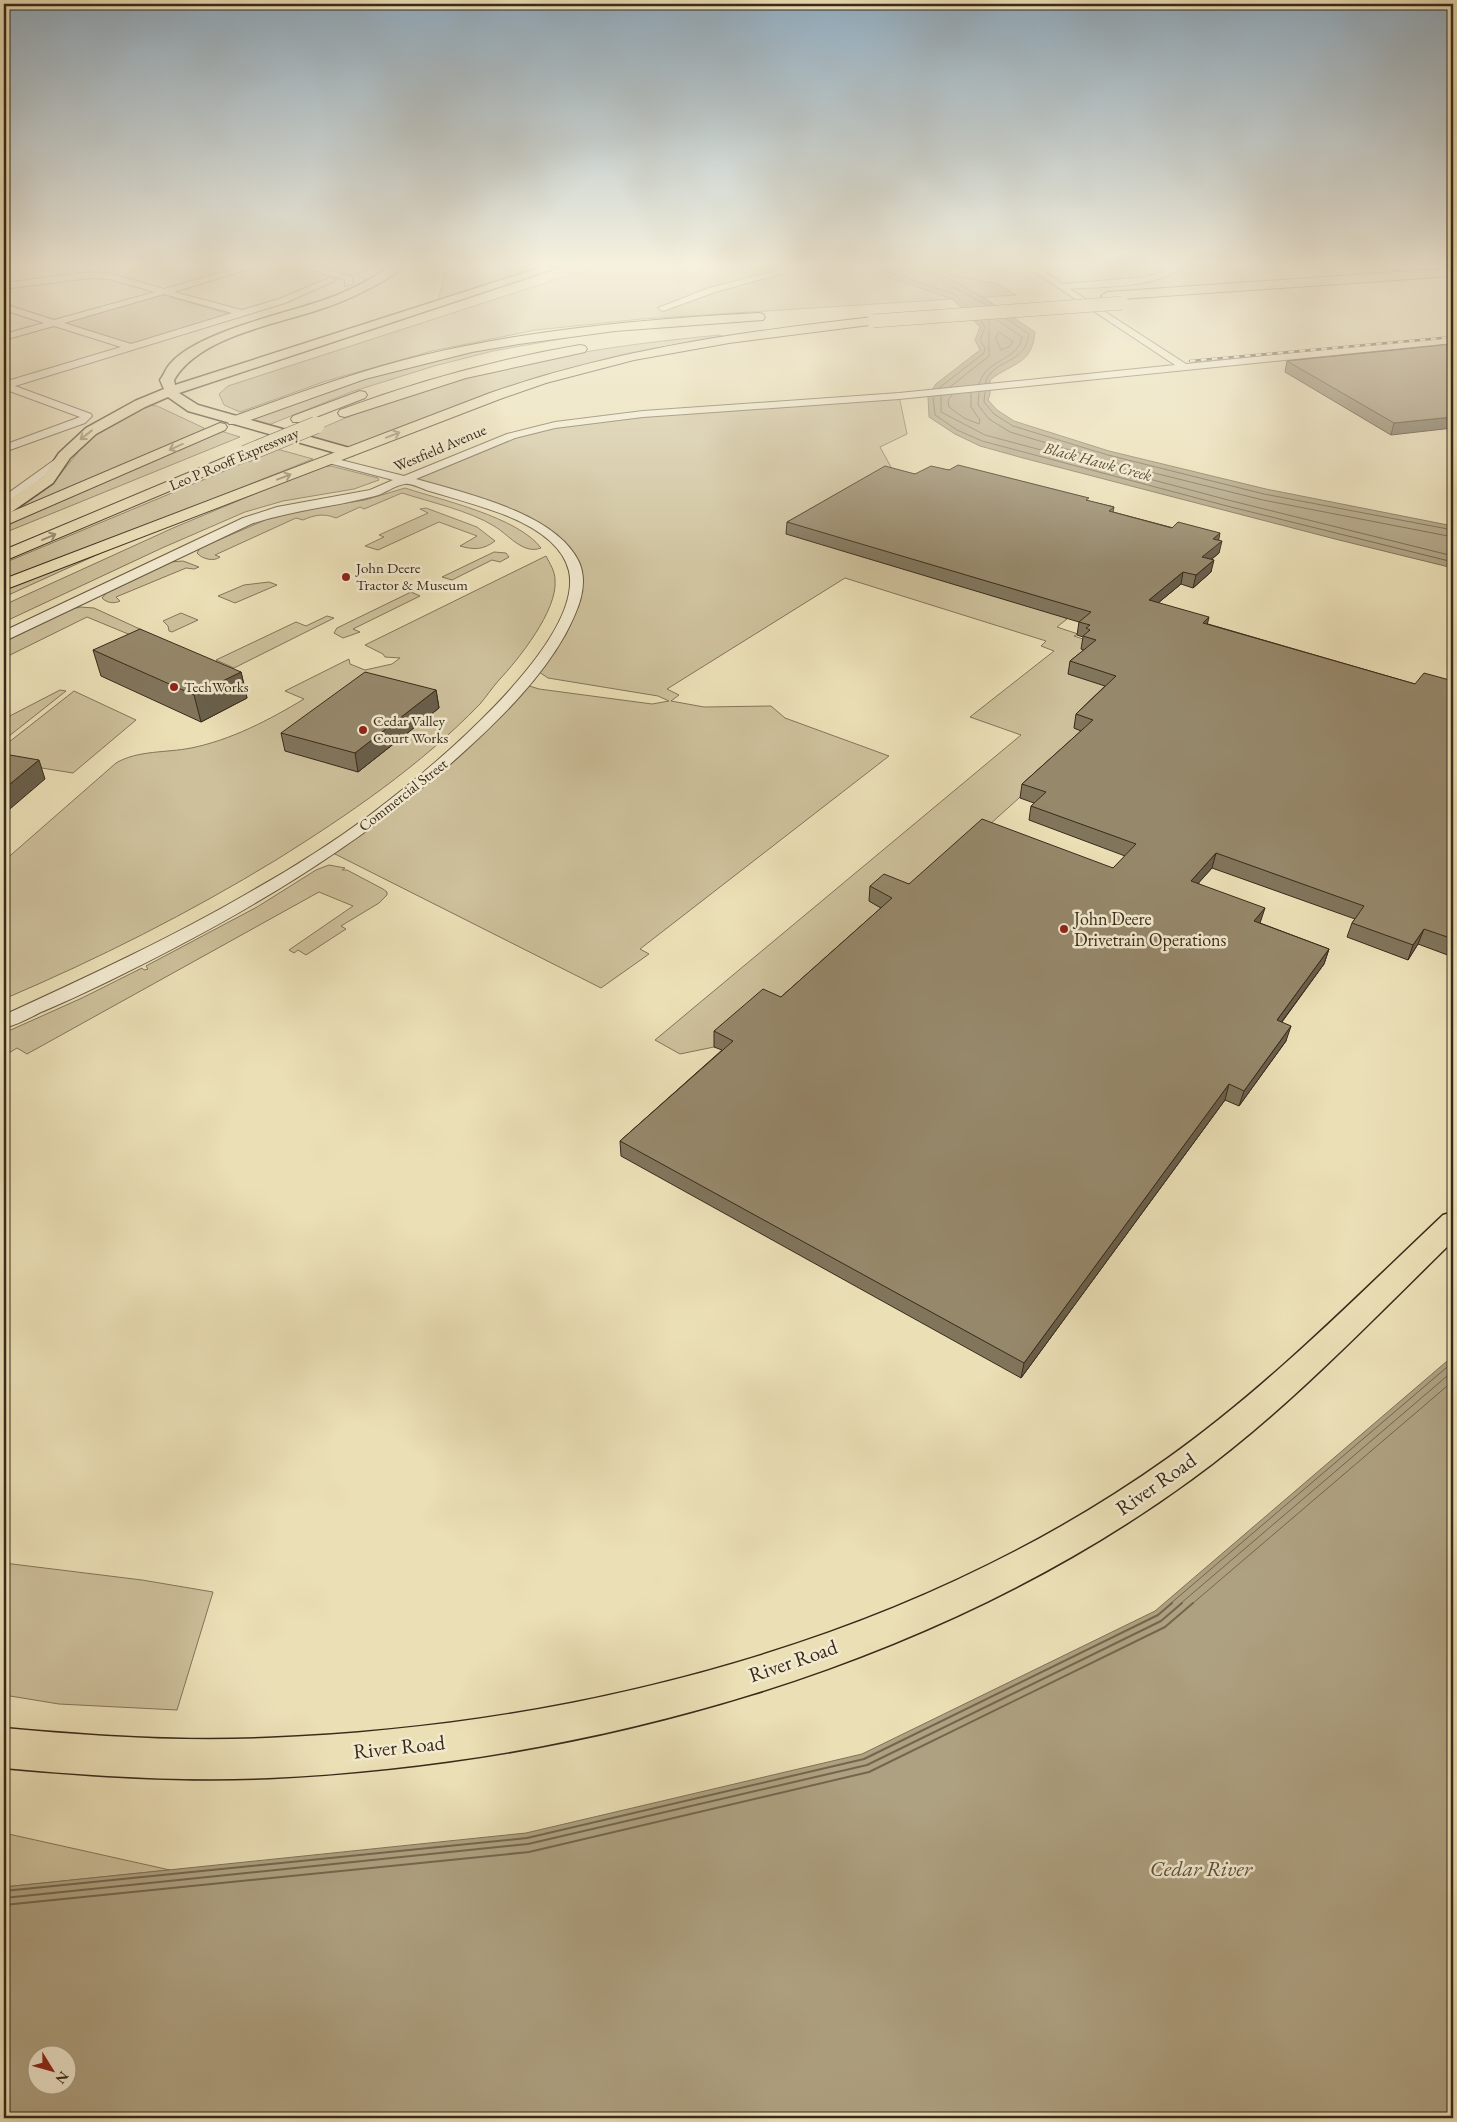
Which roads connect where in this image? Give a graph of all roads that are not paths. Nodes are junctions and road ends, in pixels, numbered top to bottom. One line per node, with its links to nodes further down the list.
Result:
1 (70, 366): 11 (street)
2 (256, 366): 10 (main road)
3 (400, 366): 14 (highway)
4 (459, 366): 23 (highway, Leo P Rooff Expressway)
5 (494, 366): 24 (highway, Leo P Rooff Expressway, one-way to 5, bridge)
6 (587, 366): 16 (highway, one-way to 6)
7 (1194, 366): 8 (street, Westfield Avenue)
8 (1184, 367): 19 (street, Westfield Avenue)
9 (171, 368): 10 (main road); 13 (main road)
10 (219, 378): 13 (main road); 14 (main road)
11 (4, 386): 15 (street)
12 (152, 392): 13 (main road); 14 (main road); 17 (main road, one-way to 17)
13 (171, 393): 14 (main road)
14 (222, 421): 16 (main road); 18 (main road); 22 (highway, one-way to 22)
15 (4, 448)
16 (348, 452): 18 (highway); 19 (street)
17 (64, 456): 21 (street); 21 (main road)
18 (329, 460): 19 (street); 20 (highway, one-way to 18)
19 (409, 480): 27 (street, Westfield Avenue); 28 (street, Commercial Street)
20 (239, 495): 25 (highway); 26 (highway)
21 (6, 496)
22 (4, 522)
23 (4, 540)
24 (4, 556)
25 (4, 585)
26 (4, 602)
27 (4, 636)
28 (4, 1022)
29 (1453, 1224): 30 (main road, River Road)
30 (4, 1748)

